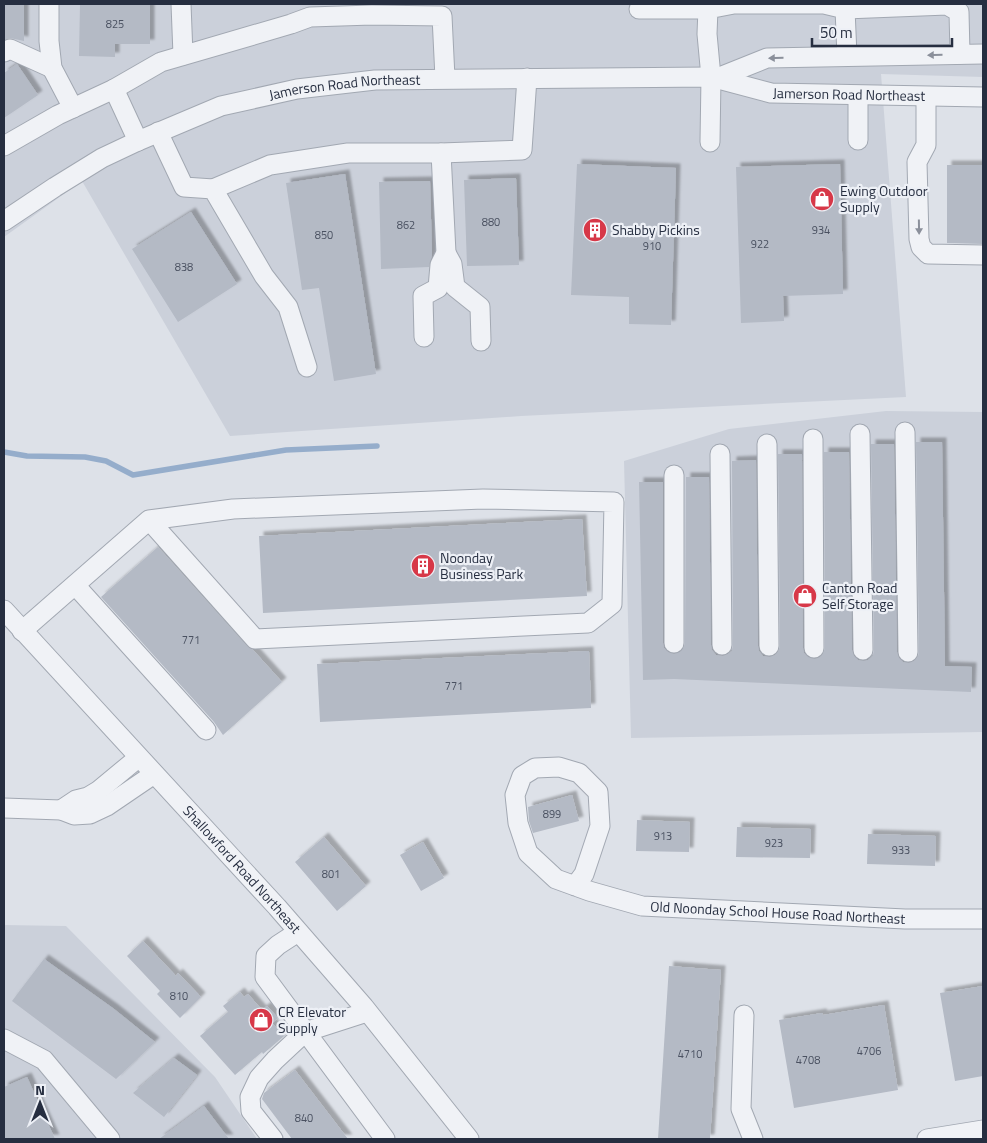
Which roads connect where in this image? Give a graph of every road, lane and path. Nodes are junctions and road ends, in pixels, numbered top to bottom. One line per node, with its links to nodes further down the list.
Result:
1 (49, 4): 14 (street)
2 (181, 4): 12 (street)
3 (959, 8): 6 (street); 10 (street)
4 (639, 9): 5 (street)
5 (708, 9): 6 (street); 17 (street)
6 (845, 9): 13 (street)
7 (310, 10): 8 (street); 12 (street)
8 (442, 10): 15 (street)
9 (4, 52): 14 (street)
10 (960, 54): 11 (street, Jamerson Road Northeast); 13 (street, Jamerson Road Northeast, one-way to 13)
11 (983, 54)
12 (183, 55): 18 (street)
13 (847, 56): 17 (street, Jamerson Road Northeast, one-way to 17)
14 (52, 68): 22 (street)
15 (445, 78): 16 (street, Jamerson Road Northeast); 23 (street, Jamerson Road Northeast)
16 (527, 78): 17 (street, Jamerson Road Northeast); 28 (street)
17 (714, 78): 19 (street, Jamerson Road Northeast); 26 (street)
18 (114, 89): 22 (street); 25 (street)
19 (858, 96): 20 (street, Jamerson Road Northeast); 24 (street)
20 (926, 97): 21 (street, Jamerson Road Northeast); 32 (street, one-way to 32)
21 (983, 97)
22 (73, 108): 27 (street)
23 (158, 132): 25 (street, Jamerson Road Northeast); 29 (street)
24 (858, 140)
25 (138, 141): 30 (street, Jamerson Road Northeast)
26 (710, 142)
27 (4, 146)
28 (441, 153): 29 (street); 31 (street)
29 (213, 189): 35 (street)
30 (4, 221)
31 (446, 253): 33 (street); 34 (street)
32 (983, 255)
33 (424, 337)
34 (482, 341)
35 (307, 367)
36 (905, 432): 51 (street)
37 (860, 434): 50 (street)
38 (813, 439): 49 (street)
39 (767, 444): 48 (street)
40 (720, 454): 47 (street)
41 (674, 475): 46 (street)
42 (149, 520): 42 (street); 43 (street)
43 (75, 586): 45 (street); 52 (street)
44 (4, 610): 45 (street, Shallowford Road Northeast)
45 (22, 631): 53 (street, Shallowford Road Northeast)
46 (674, 643)
47 (722, 645)
48 (769, 646)
49 (814, 648)
50 (863, 650)
51 (908, 652)
52 (206, 730)
53 (138, 758): 54 (street, Shallowford Road Northeast); 56 (street)
54 (154, 774): 56 (street); 59 (street, Shallowford Road Northeast)
55 (4, 808): 56 (street)
56 (61, 810)
57 (575, 886): 57 (street, Old Noonday School House Road Northeast); 58 (street, Old Noonday School House Road Northeast)
58 (983, 920)
59 (298, 932): 60 (street, Shallowford Road Northeast); 62 (street)
60 (367, 1012): 62 (street); 68 (street, Shallowford Road Northeast)
61 (744, 1015): 69 (street)
62 (305, 1032): 66 (street); 67 (street)
63 (4, 1038): 65 (street)
64 (983, 1130): 70 (street)
65 (110, 1139)
66 (273, 1139)
67 (384, 1139)
68 (469, 1139)
69 (753, 1139)
70 (927, 1139)

